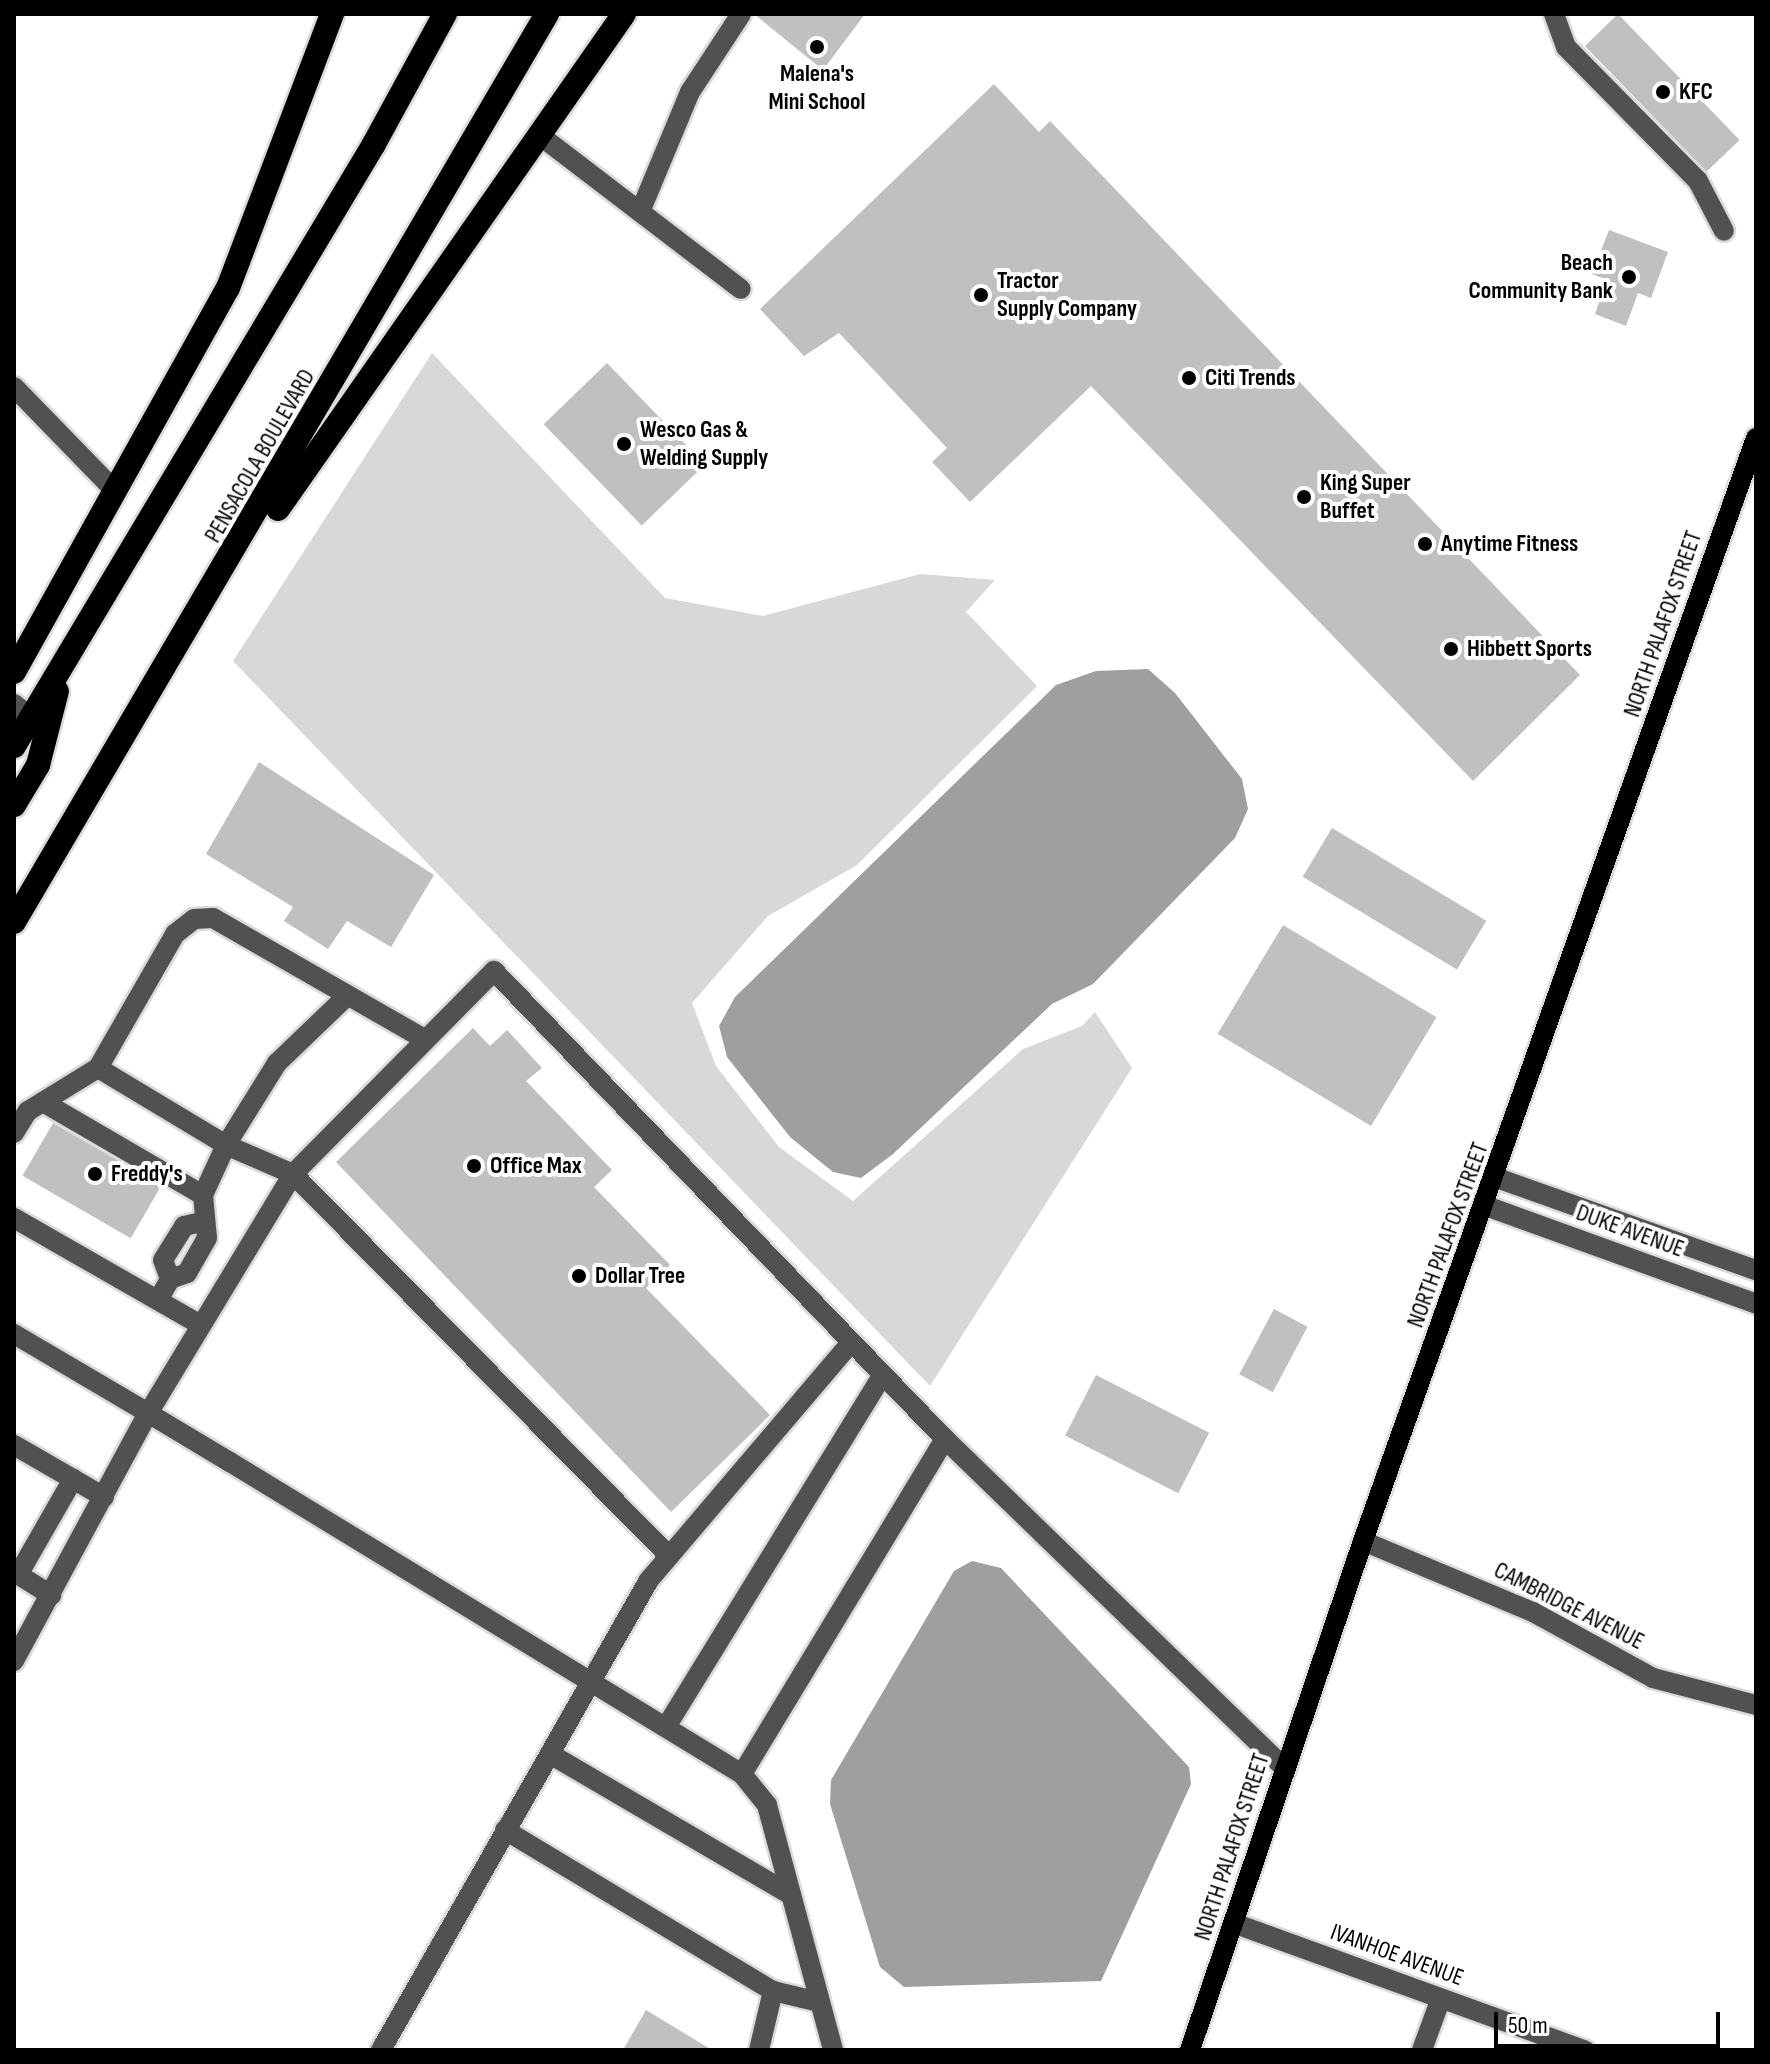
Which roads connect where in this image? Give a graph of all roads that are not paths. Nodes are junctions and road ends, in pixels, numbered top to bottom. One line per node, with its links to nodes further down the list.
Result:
1 (332, 14): 13 (highway)
2 (445, 14): 15 (highway)
3 (547, 14): 14 (highway, PENSACOLA BOULEVARD)
4 (624, 14): 7 (highway)
5 (741, 14): 8 (street)
6 (1554, 14): 9 (street)
7 (542, 137): 8 (street); 14 (highway)
8 (640, 212): 10 (street)
9 (1724, 231)
10 (741, 289)
11 (14, 387): 13 (street)
12 (1756, 438): 28 (main road, NORTH PALAFOX STREET)
13 (116, 492): 16 (highway)
14 (184, 641): 20 (highway, PENSACOLA BOULEVARD)
15 (63, 665): 17 (highway); 19 (highway)
16 (14, 672)
17 (23, 711): 18 (highway)
18 (14, 746)
19 (14, 805)
20 (14, 922)
21 (348, 995): 22 (street); 23 (street); 26 (street)
22 (426, 1040): 27 (street); 37 (street)
23 (98, 1068): 24 (street); 26 (street)
24 (36, 1106): 25 (street); 29 (street)
25 (14, 1133)
26 (226, 1145): 27 (street); 29 (street)
27 (293, 1174): 35 (street); 45 (street)
28 (1497, 1178): 30 (main road, NORTH PALAFOX STREET); 32 (street, DUKE AVENUE)
29 (203, 1195): 33 (street)
30 (1486, 1206): 34 (street, DUKE AVENUE); 44 (main road, NORTH PALAFOX STREET)
31 (14, 1218): 33 (street)
32 (1756, 1270)
33 (158, 1300): 35 (street)
34 (1756, 1304)
35 (201, 1325): 39 (street)
36 (14, 1334): 39 (street)
37 (850, 1344): 38 (street); 45 (street)
38 (881, 1377): 40 (street); 51 (street)
39 (148, 1413): 43 (street); 49 (street)
40 (945, 1439): 53 (street); 54 (street)
41 (14, 1445): 42 (street)
42 (73, 1479): 43 (street); 46 (street)
43 (104, 1497): 47 (street)
44 (1363, 1541): 50 (street, CAMBRIDGE AVENUE); 53 (main road, NORTH PALAFOX STREET)
45 (669, 1556): 49 (street)
46 (16, 1573): 47 (street)
47 (51, 1595): 48 (street)
48 (14, 1661)
49 (591, 1681): 51 (street); 52 (street)
50 (1756, 1705)
51 (666, 1727): 54 (street)
52 (550, 1754): 55 (street); 56 (street)
53 (1285, 1769): 57 (main road, NORTH PALAFOX STREET)
54 (742, 1774): 56 (street)
55 (505, 1830): 58 (street); 61 (street)
56 (788, 1893): 60 (street)
57 (1236, 1924): 59 (street, IVANHOE AVENUE); 64 (main road, NORTH PALAFOX STREET)
58 (773, 1991): 60 (street); 62 (street)
59 (1441, 1998): 65 (street); 66 (street, IVANHOE AVENUE)
60 (815, 2001): 63 (street)
61 (381, 2050)
62 (759, 2050)
63 (833, 2050)
64 (1190, 2050)
65 (1422, 2050)
66 (1585, 2050)

